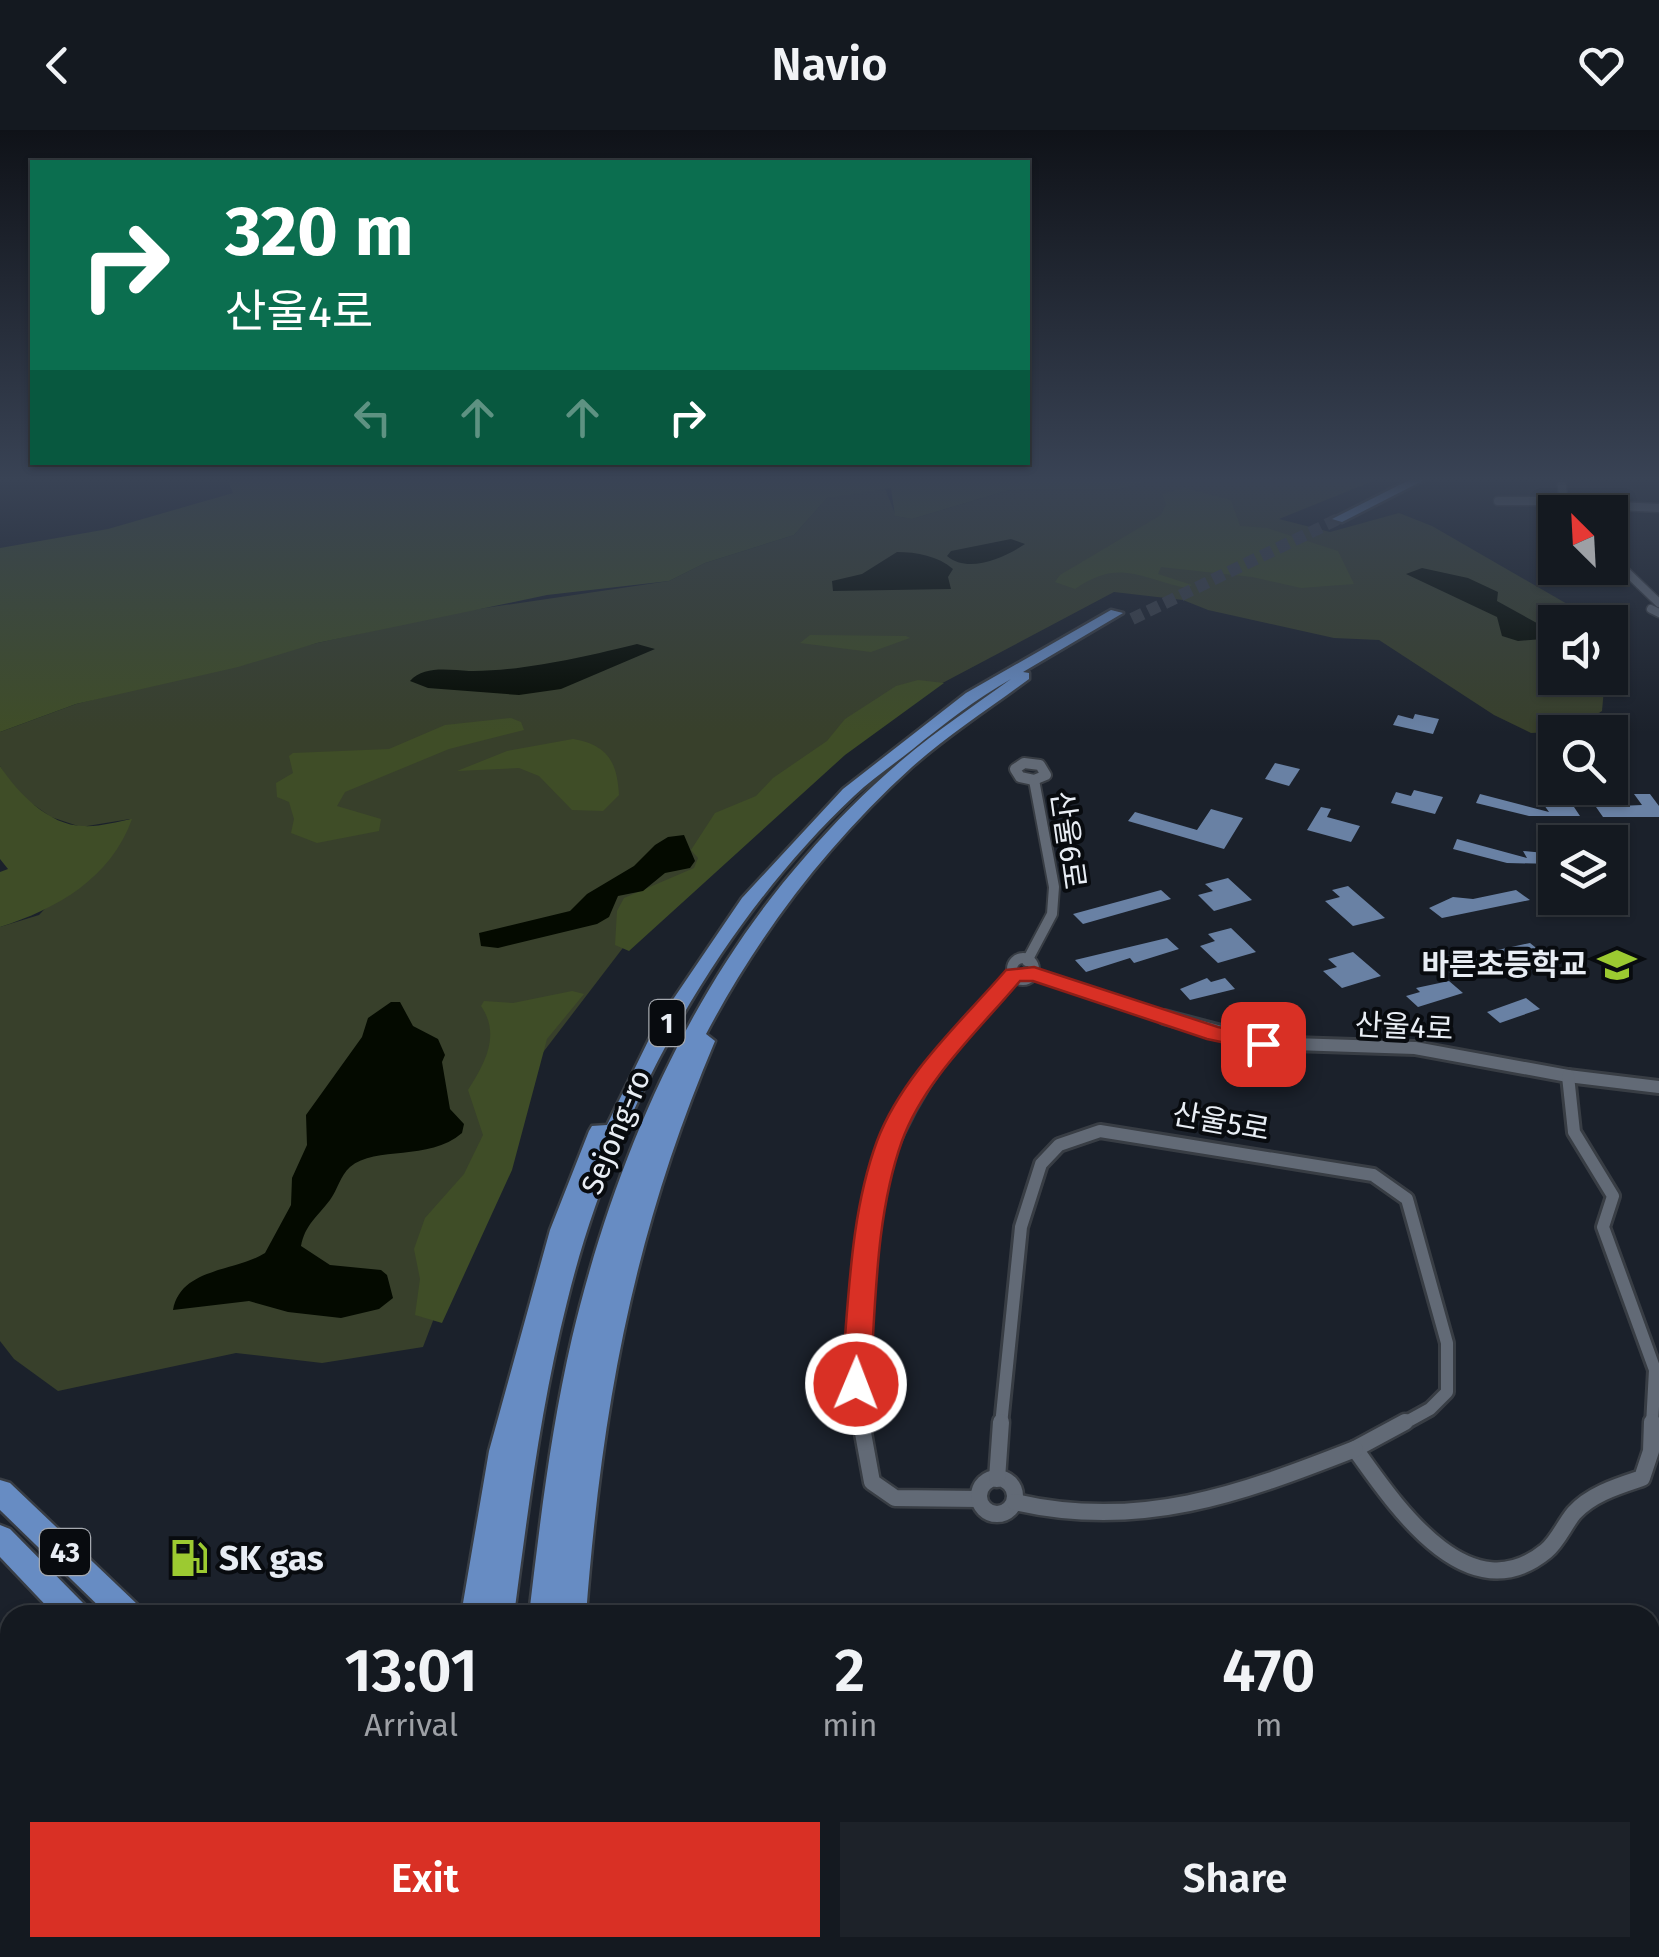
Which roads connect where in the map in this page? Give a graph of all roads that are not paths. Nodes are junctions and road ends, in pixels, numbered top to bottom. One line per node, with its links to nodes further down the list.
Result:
1 (1628, 573): 2 (street)
2 (1659, 603): 3 (street)
3 (1659, 613)
4 (1124, 616): 6 (highway, Sejong-ro / 1)
5 (1034, 780): 7 (street, 산울6로)
6 (774, 883): 20 (highway); 21 (highway, Sejong-ro / 1); 22 (highway, Sejong-ro / 1); 23 (highway)
7 (1027, 961): 8 (street); 9 (street, 산울6로)
8 (1034, 974): 9 (street); 10 (street, 산울4로)
9 (1014, 975): 15 (street)
10 (1568, 1076): 11 (street, 산울4로); 12 (street)
11 (1659, 1086)
12 (1355, 1449): 13 (street, 산울5로); 16 (street, 산울5로)
13 (997, 1479): 15 (street); 16 (street)
14 (0, 1492): 19 (highway, 43)
15 (979, 1499): 16 (street)
16 (1015, 1502)
17 (0, 1538): 18 (highway, 43)
18 (65, 1605)
19 (118, 1605)
20 (477, 1605)
21 (501, 1605)
22 (545, 1605)
23 (573, 1605)

